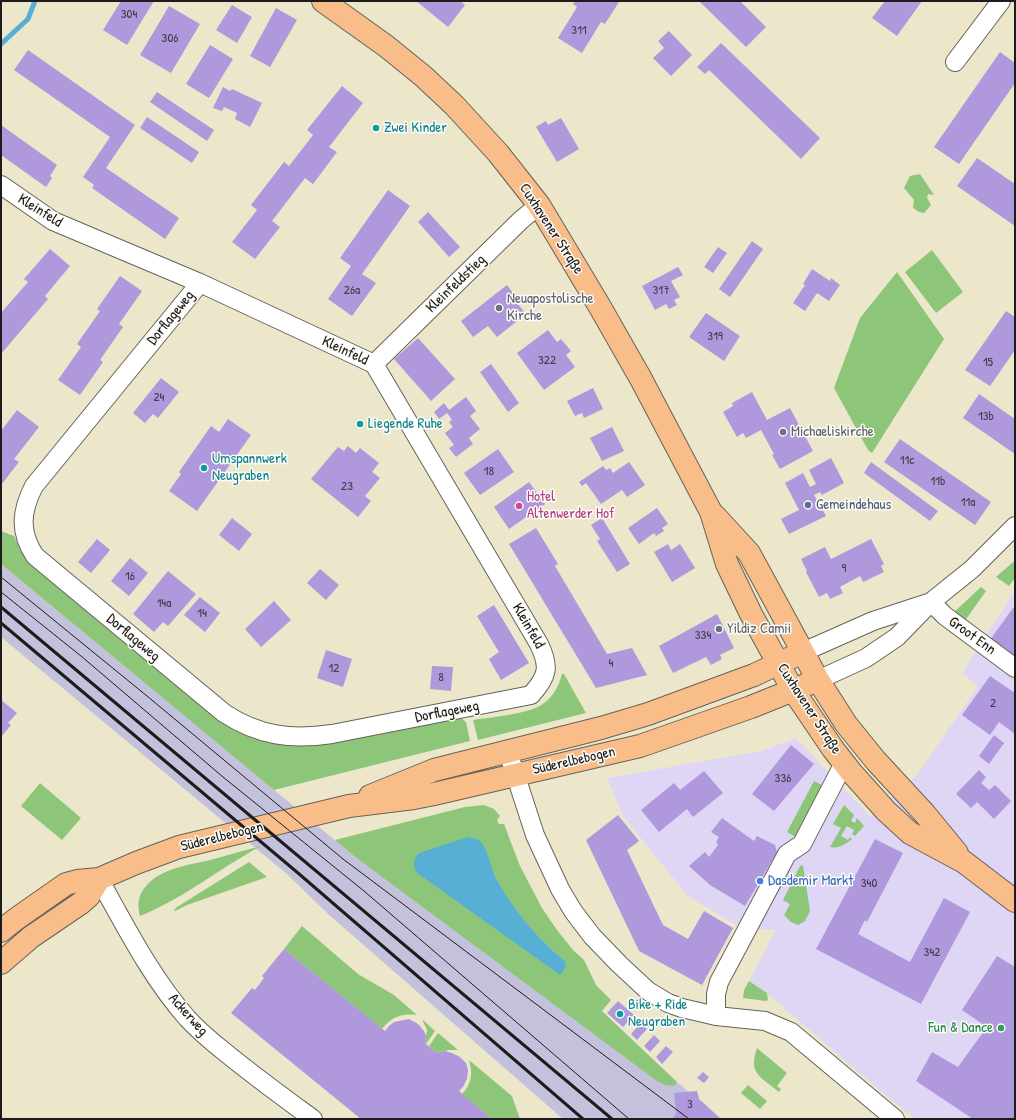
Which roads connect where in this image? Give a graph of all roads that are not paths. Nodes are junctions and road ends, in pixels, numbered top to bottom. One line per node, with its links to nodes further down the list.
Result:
1 (323, 1): 5 (main road, Cuxhavener Straße)
2 (1001, 1): 3 (street)
3 (955, 62)
4 (1, 185): 6 (street, Kleinfeld)
5 (539, 205): 7 (street, Kleinfeldstieg); 8 (main road, Cuxhavener Straße)
6 (200, 283): 7 (street, Kleinfeld); 14 (street, Dorflageweg)
7 (374, 364): 14 (street, Kleinfeld)
8 (711, 512): 11 (main road, Cuxhavener Straße); 12 (main road, Cuxhavener Straße)
9 (1015, 526): 10 (street)
10 (931, 602): 11 (street); 13 (street, Groot Enn); 15 (street)
11 (803, 652): 12 (main road, Süderelbebogen); 15 (main road, Cuxhavener Straße)
12 (778, 664): 16 (main road, Cuxhavener Straße); 17 (main road, Süderelbebogen)
13 (1015, 668)
14 (546, 669)
15 (818, 680): 16 (main road, Süderelbebogen); 21 (main road, Cuxhavener Straße)
16 (793, 690): 18 (main road, Cuxhavener Straße); 19 (main road, Süderelbebogen)
17 (508, 752): 19 (street); 20 (main road, Süderelbebogen)
18 (844, 763): 21 (main road, Cuxhavener Straße); 26 (street)
19 (515, 774): 20 (main road, Süderelbebogen); 26 (street)
20 (349, 806): 22 (main road, Süderelbebogen)
21 (964, 862): 23 (main road, Cuxhavener Straße)
22 (99, 879): 24 (main road, Süderelbebogen); 25 (main road); 27 (street, Ackerweg)
23 (1015, 901)
24 (1, 931)
25 (1, 962)
26 (716, 1016): 28 (street)
27 (313, 1119)
28 (895, 1119)

